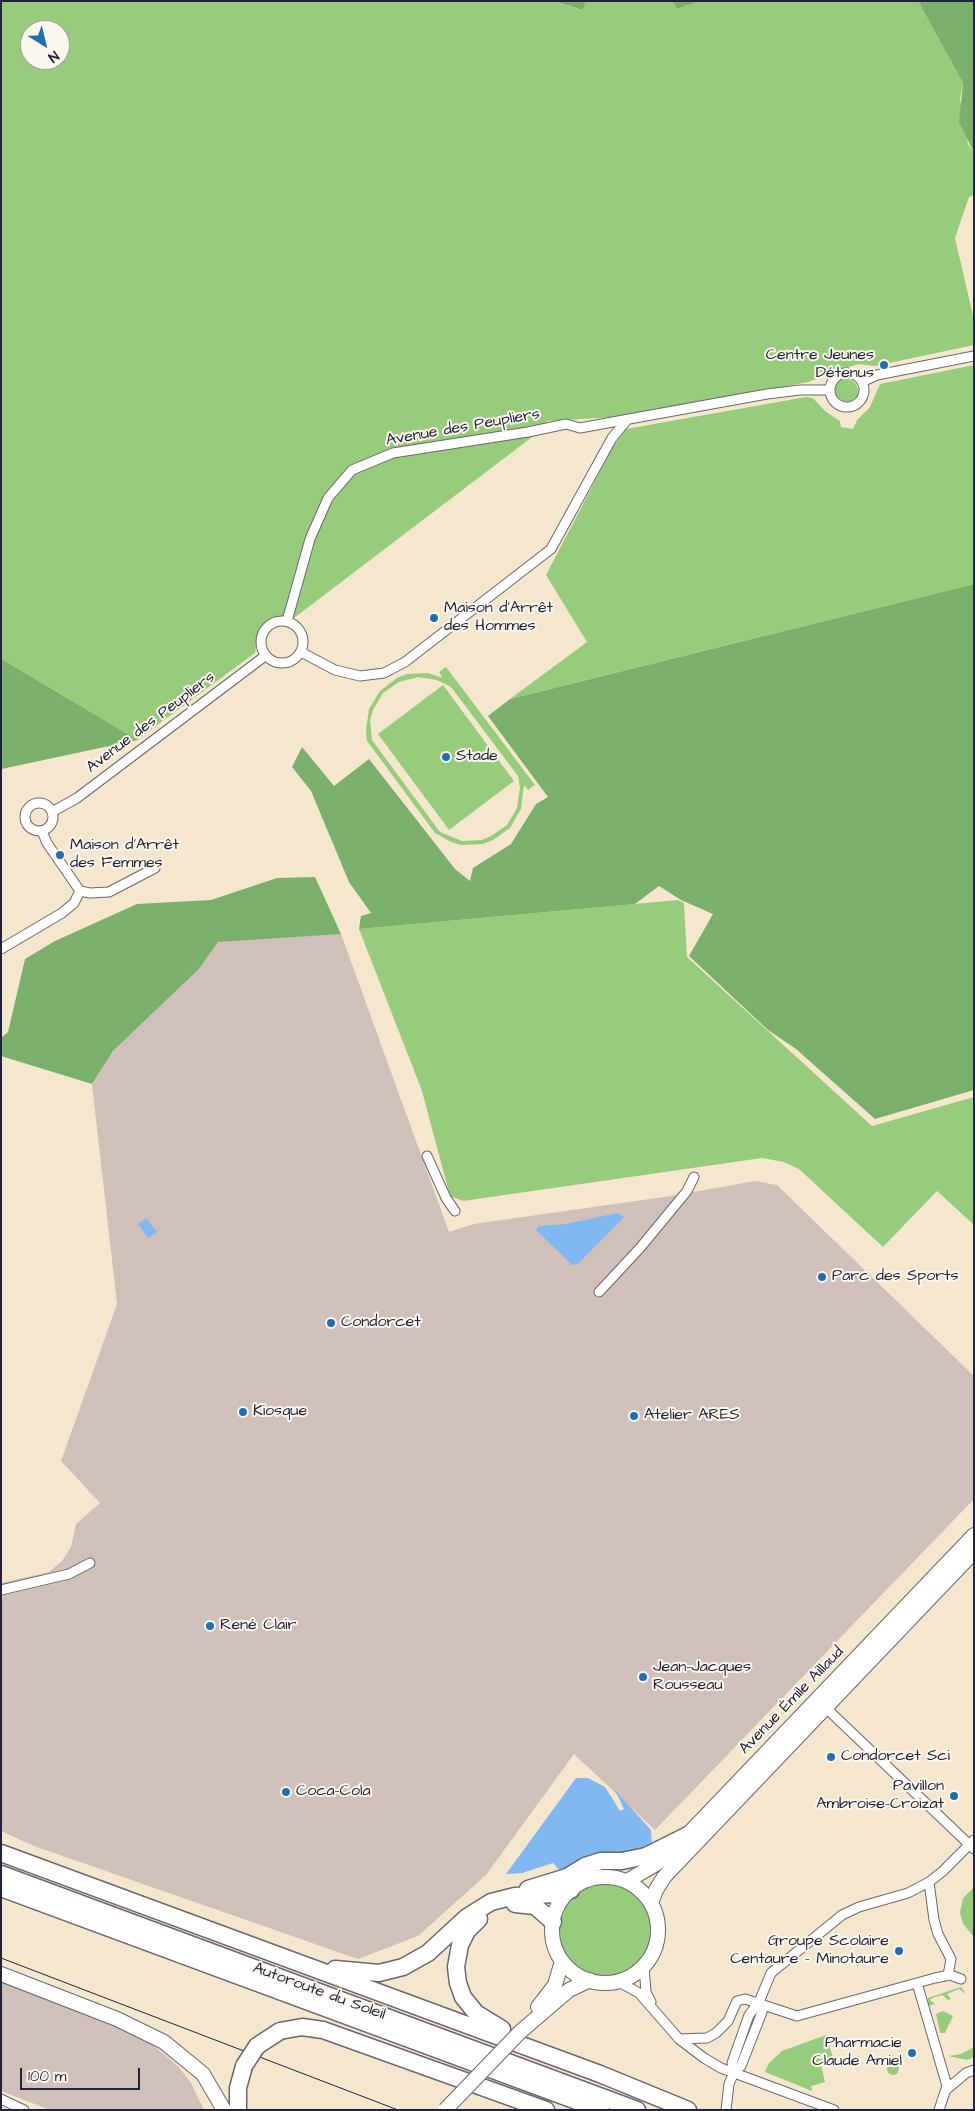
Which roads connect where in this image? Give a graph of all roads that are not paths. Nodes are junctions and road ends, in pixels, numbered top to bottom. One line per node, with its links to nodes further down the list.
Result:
1 (974, 356): 2 (street)
2 (862, 382): 3 (street); 3 (street)
3 (829, 390): 4 (street, Avenue des Peupliers)
4 (627, 420): 5 (street, Avenue des Peupliers); 6 (street)
5 (287, 621): 6 (street); 7 (street)
6 (301, 652): 7 (street)
7 (265, 656): 8 (street, Avenue des Peupliers)
8 (52, 812): 9 (street); 9 (street)
9 (42, 831): 11 (street)
10 (155, 868): 11 (street)
11 (80, 891): 12 (street)
12 (1, 949)
13 (427, 1156): 15 (street)
14 (694, 1177): 16 (street)
15 (455, 1211)
16 (599, 1292)
17 (974, 1535): 22 (main road, Avenue Émile Aillaud)
18 (974, 1552): 21 (main road, Avenue Émile Aillaud)
19 (90, 1563): 20 (street)
20 (1, 1590)
21 (826, 1708): 23 (street); 31 (main road, Avenue Émile Aillaud)
22 (688, 1835): 26 (main road, Avenue Émile Aillaud); 30 (highway)
23 (972, 1844): 27 (street)
24 (1, 1852): 32 (highway)
25 (1, 1874): 58 (highway, Autoroute du Soleil)
26 (627, 1881): 29 (main road); 31 (main road)
27 (930, 1882): 37 (street); 42 (street)
28 (1, 1888): 57 (highway, Autoroute du Soleil)
29 (571, 1890): 30 (highway); 33 (main road)
30 (499, 1899): 32 (highway)
31 (651, 1903): 35 (main road)
32 (179, 1918): 48 (highway)
33 (553, 1922): 34 (main road); 48 (highway)
34 (562, 1961): 39 (main road); 44 (main road)
35 (644, 1966): 40 (main road); 43 (street)
36 (1, 1974): 53 (main road)
37 (948, 1975): 38 (street); 41 (street)
38 (961, 1979)
39 (590, 1980): 40 (main road); 44 (main road)
40 (618, 1981): 43 (street)
41 (917, 1983): 42 (street); 49 (street)
42 (759, 2002): 45 (street); 47 (street)
43 (655, 2009): 45 (street)
44 (520, 2032): 55 (main road, bridge)
45 (679, 2039): 47 (street)
46 (974, 2070): 49 (street)
47 (734, 2072): 51 (street); 60 (street)
48 (600, 2074): 59 (highway)
49 (947, 2090): 61 (street)
50 (1, 2099): 52 (street)
51 (726, 2109)
52 (24, 2110)
53 (224, 2110)
54 (238, 2110): 56 (highway, bridge)
55 (445, 2110)
56 (546, 2110)
57 (601, 2110)
58 (637, 2110)
59 (688, 2110)
60 (834, 2110)
61 (939, 2110)

